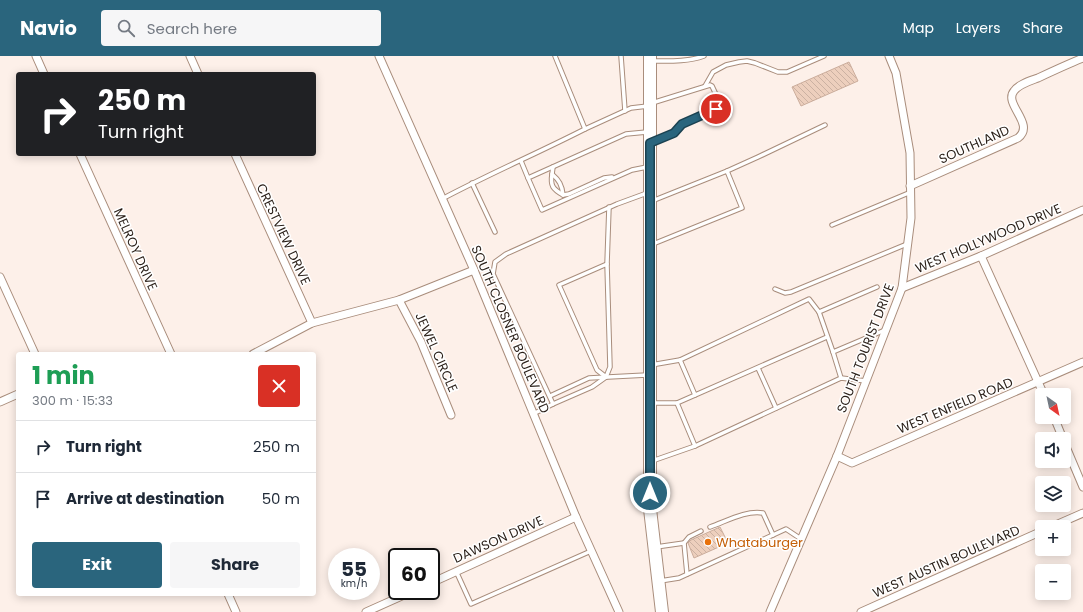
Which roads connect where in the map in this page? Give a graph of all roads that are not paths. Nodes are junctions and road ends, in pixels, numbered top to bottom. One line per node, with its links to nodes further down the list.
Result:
1 (36, 56): 13 (street)
2 (190, 56): 14 (street)
3 (379, 56): 34 (street, SOUTH CLOSNER BOULEVARD)
4 (556, 56): 19 (lane)
5 (621, 56): 17 (lane)
6 (678, 56): 12 (lane)
7 (704, 56): 12 (lane)
8 (824, 56): 15 (lane)
9 (889, 56): 31 (street, SOUTH TOURIST DRIVE)
10 (650, 58): 12 (lane); 16 (main road)
11 (1083, 58): 31 (street, SOUTHLAND)
12 (678, 61)
13 (43, 72)
14 (197, 72)
15 (705, 86): 16 (lane); 20 (lane)
16 (650, 105): 17 (lane); 20 (main road)
17 (625, 111): 19 (lane)
18 (825, 126): 26 (lane)
19 (585, 129): 23 (lane)
20 (650, 138): 24 (lane); 25 (main road)
21 (81, 156): 54 (street, MELROY DRIVE)
22 (236, 156): 50 (street, CRESTVIEW DRIVE)
23 (521, 161): 29 (lane); 30 (lane)
24 (553, 166): 27 (lane); 29 (lane)
25 (650, 166): 28 (lane); 33 (main road)
26 (727, 171): 33 (lane); 40 (lane)
27 (552, 174): 32 (lane); 32 (lane)
28 (617, 177): 29 (lane); 32 (lane)
29 (528, 178)
30 (472, 183): 34 (lane); 38 (lane)
31 (910, 189): 37 (lane); 39 (street, SOUTH TOURIST DRIVE)
32 (563, 195)
33 (650, 197): 35 (lane); 40 (main road)
34 (442, 199): 43 (street, SOUTH CLOSNER BOULEVARD)
35 (609, 207): 42 (lane); 67 (lane)
36 (1083, 210): 41 (street, WEST HOLLYWOOD DRIVE)
37 (832, 226)
38 (495, 232)
39 (907, 244): 46 (street, SOUTH TOURIST DRIVE); 47 (lane)
40 (650, 246): 60 (main road)
41 (981, 256): 46 (street, WEST HOLLYWOOD DRIVE); 64 (street)
42 (607, 264): 61 (lane); 61 (lane)
43 (474, 270): 48 (street); 74 (street, SOUTH CLOSNER BOULEVARD)
44 (0, 277): 53 (street)
45 (877, 287): 49 (lane)
46 (902, 288): 51 (street, SOUTH TOURIST DRIVE)
47 (775, 289)
48 (399, 300): 50 (street); 75 (street, JEWEL CIRCLE)
49 (819, 312): 52 (lane); 57 (lane)
50 (312, 324): 55 (street)
51 (885, 330): 56 (lane); 63 (street, SOUTH TOURIST DRIVE)
52 (827, 337): 56 (lane); 59 (lane)
53 (34, 352)
54 (170, 352)
55 (257, 352)
56 (832, 352): 62 (lane)
57 (680, 360): 60 (lane); 68 (lane)
58 (1083, 362): 64 (street, WEST ENFIELD ROAD)
59 (758, 368): 68 (lane); 73 (lane)
60 (650, 370): 61 (lane); 70 (main road)
61 (606, 377): 67 (lane); 72 (lane)
62 (841, 378): 63 (lane); 73 (lane)
63 (866, 381): 77 (street, SOUTH TOURIST DRIVE)
64 (1039, 382): 65 (street); 77 (street, WEST ENFIELD ROAD)
65 (1041, 388)
66 (16, 395): 69 (street)
67 (550, 396): 72 (lane)
68 (695, 396): 71 (lane)
69 (0, 402)
70 (650, 403): 71 (lane); 79 (main road)
71 (677, 403): 76 (lane)
72 (554, 404): 74 (lane)
73 (776, 408): 76 (lane)
74 (533, 414): 82 (street, SOUTH CLOSNER BOULEVARD)
75 (451, 415)
76 (695, 446): 79 (lane)
77 (837, 456): 88 (street, SOUTH TOURIST DRIVE)
78 (1071, 459): 80 (street)
79 (650, 462): 90 (main road)
80 (1083, 487)
81 (1083, 513): 83 (street)
82 (576, 517): 91 (street, SOUTH CLOSNER BOULEVARD); 92 (street, DAWSON DRIVE)
83 (1067, 520)
84 (710, 527): 87 (lane)
85 (701, 531): 89 (lane)
86 (1035, 534): 103 (street, WEST AUSTIN BOULEVARD)
87 (773, 535): 88 (lane); 93 (lane)
88 (801, 539): 102 (street, SOUTH TOURIST DRIVE)
89 (684, 543): 90 (lane); 93 (lane)
90 (655, 548): 95 (main road)
91 (591, 551): 92 (lane); 100 (street, SOUTH CLOSNER BOULEVARD)
92 (456, 571): 94 (street, DAWSON DRIVE)
93 (687, 574): 95 (lane)
94 (440, 579)
95 (659, 581): 101 (main road)
96 (229, 596): 98 (street)
97 (392, 600): 99 (street)
98 (236, 612)
99 (366, 612)
100 (619, 612)
101 (662, 612)
102 (770, 612)
103 (861, 612)

